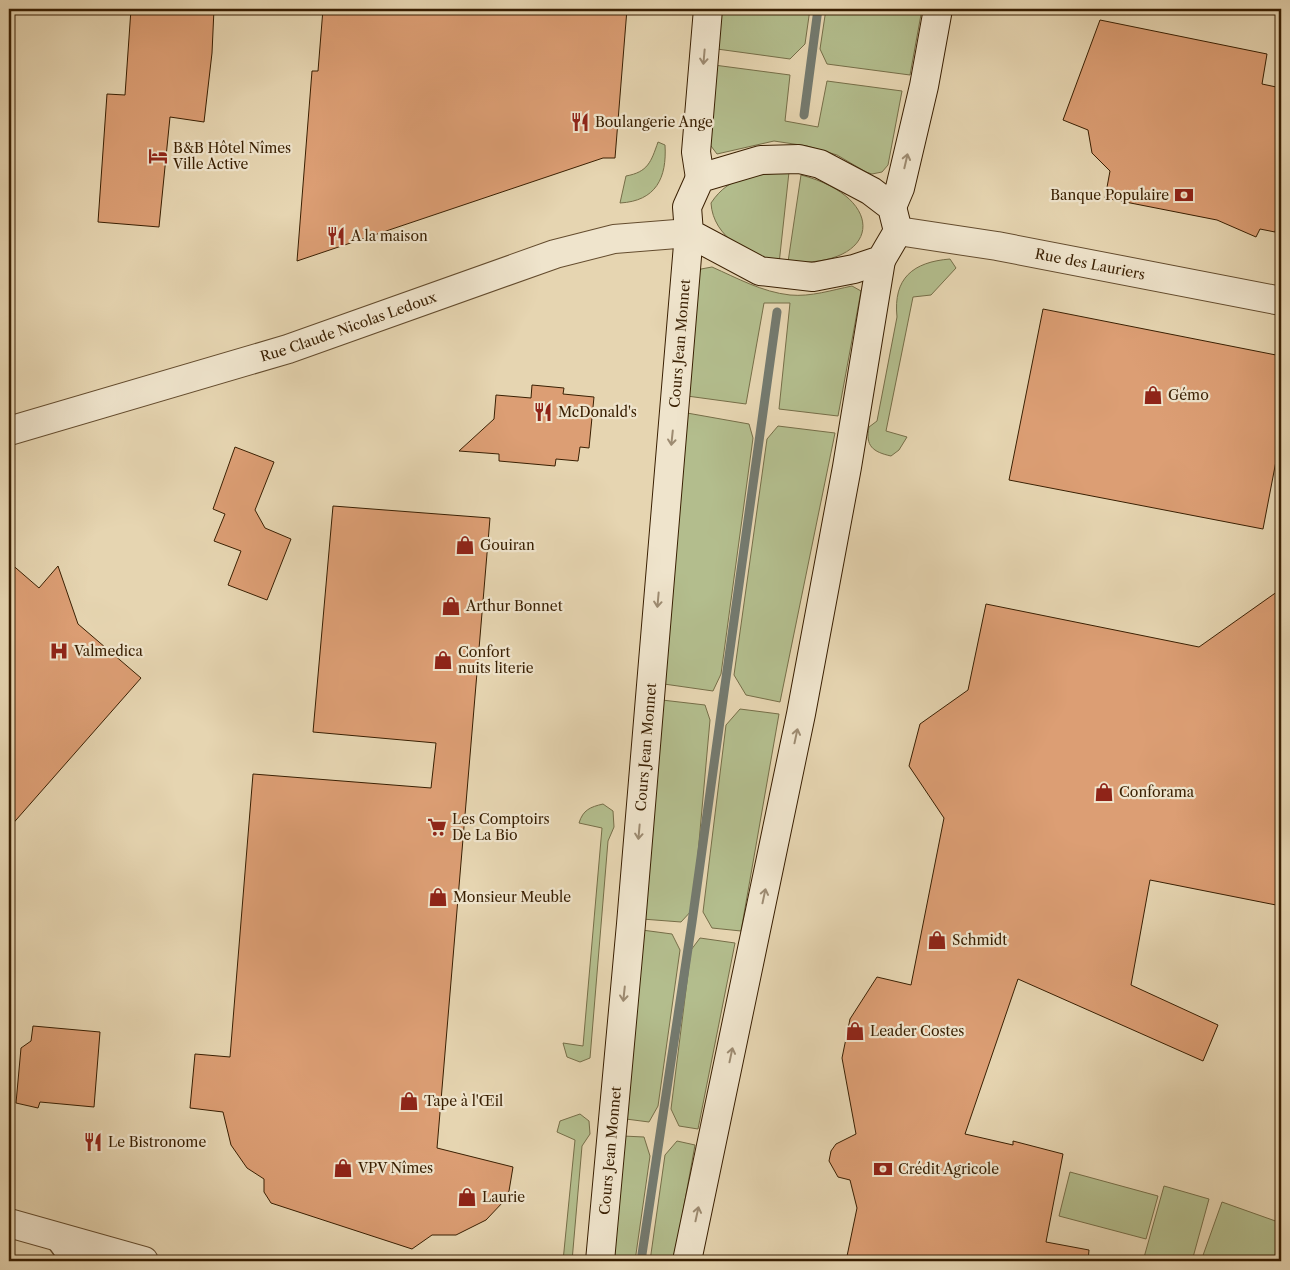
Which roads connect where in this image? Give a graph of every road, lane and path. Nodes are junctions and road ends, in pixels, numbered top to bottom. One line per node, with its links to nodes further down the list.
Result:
1 (708, 9): 3 (main road, one-way to 3)
2 (938, 9): 4 (main road, one-way to 2)
3 (700, 178): 4 (main road); 5 (main road, Cours Jean Monnet)
4 (895, 219): 6 (main road); 7 (main road, Rue des Lauriers)
5 (689, 233): 6 (main road); 8 (main road, Rue Claude Nicolas Ledoux); 13 (main road, Cours Jean Monnet, one-way to 13)
6 (881, 260): 14 (main road, one-way to 6)
7 (1281, 301)
8 (9, 431)
9 (9, 1223): 10 (main road)
10 (61, 1246): 11 (main road); 12 (main road)
11 (103, 1261)
12 (144, 1261)
13 (600, 1261)
14 (686, 1261)

